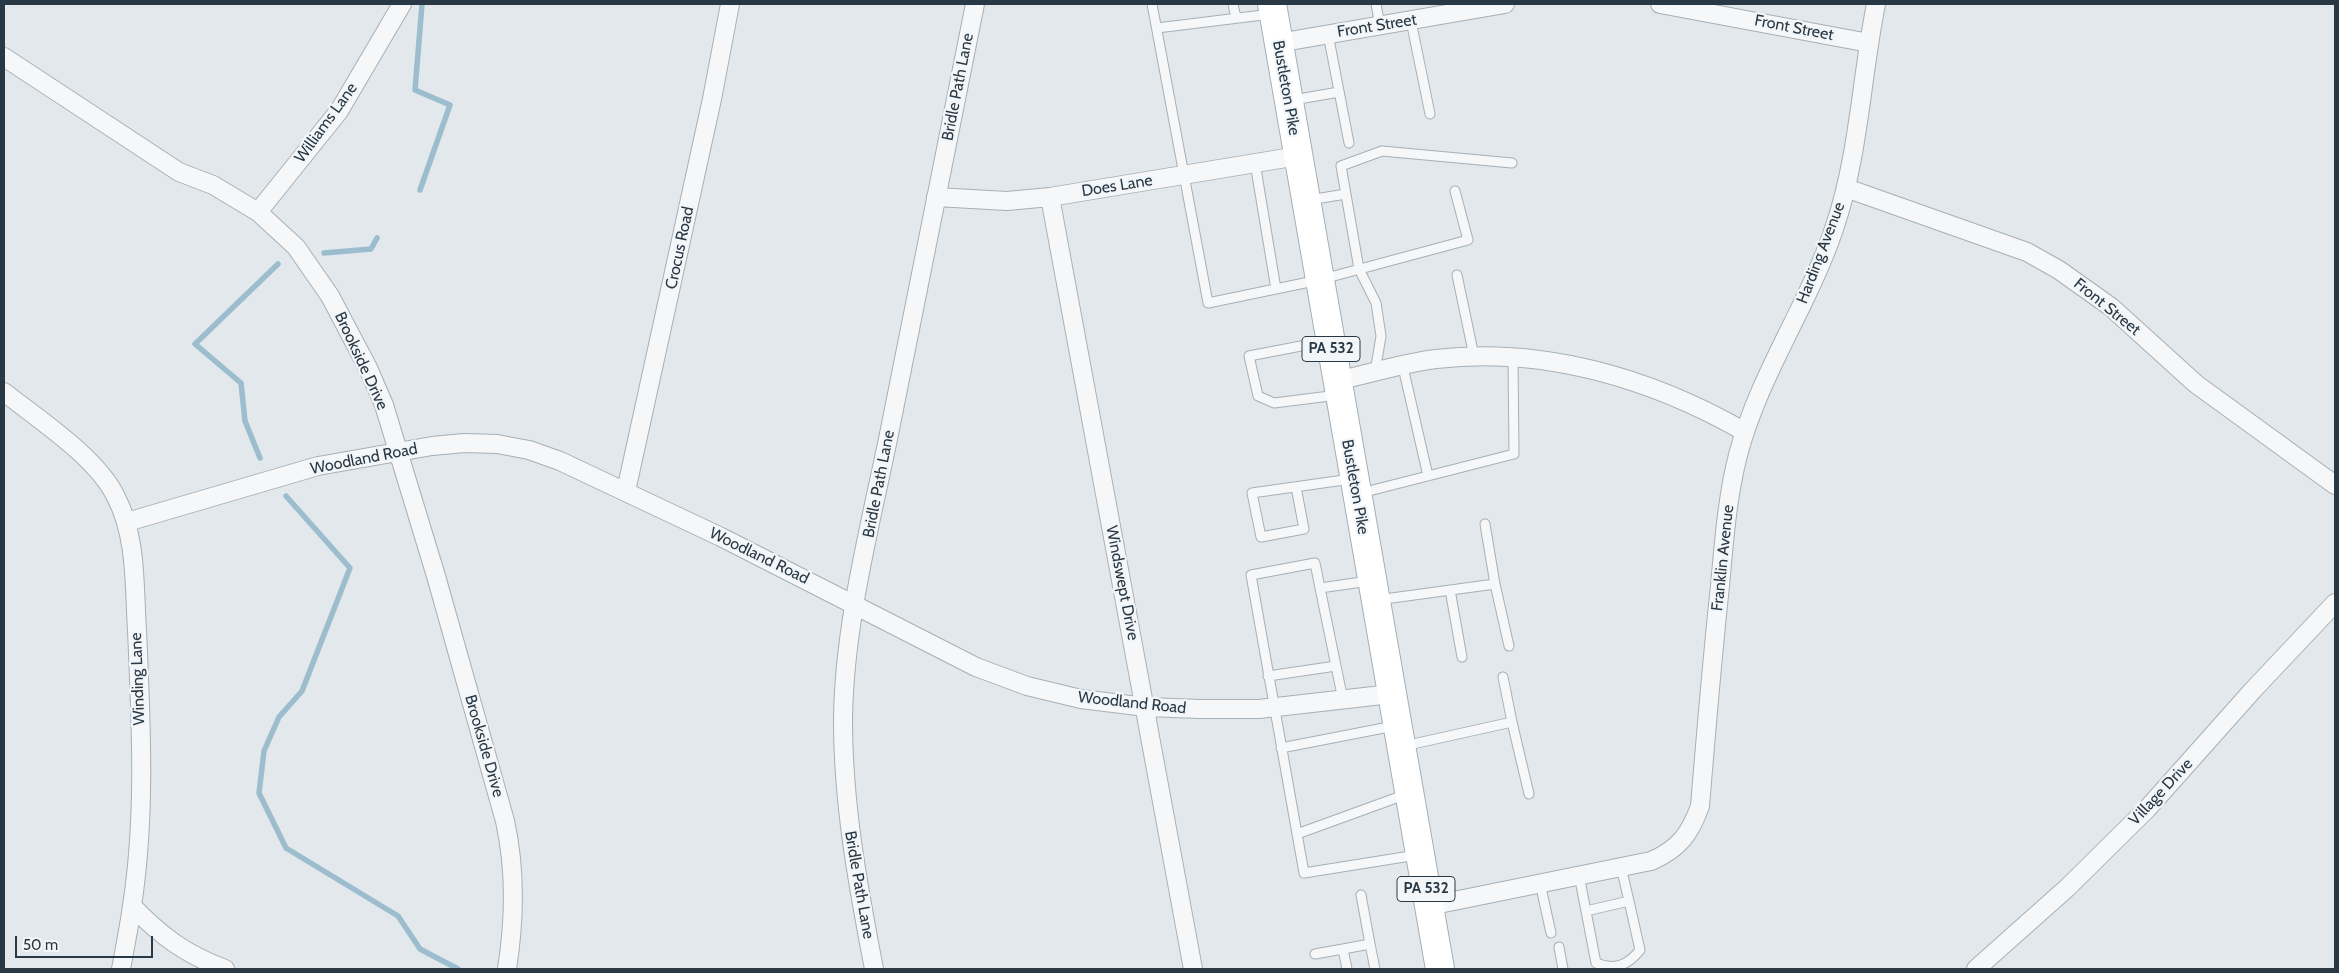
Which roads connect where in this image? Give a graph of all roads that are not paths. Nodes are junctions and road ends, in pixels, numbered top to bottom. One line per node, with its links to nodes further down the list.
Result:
1 (402, 4): 33 (street, Williams Lane)
2 (730, 4): 51 (street, Crocus Road)
3 (975, 4): 31 (street, Bridle Path Lane)
4 (1152, 4): 14 (lane)
5 (1233, 4): 11 (lane)
6 (1376, 4): 13 (lane)
7 (1505, 4): 12 (street, Front Street)
8 (1660, 4): 17 (street, Front Street)
9 (1876, 4): 17 (street, Harding Avenue)
10 (1272, 9): 11 (lane); 16 (main road, Bustleton Pike / PA 532)
11 (1236, 18): 14 (lane)
12 (1411, 21): 13 (street, Front Street); 21 (lane)
13 (1380, 26): 15 (street, Front Street)
14 (1157, 28): 26 (lane)
15 (1328, 34): 16 (street, Front Street); 19 (lane)
16 (1278, 43): 20 (main road, Bustleton Pike / PA 532)
17 (1870, 43): 27 (street, Harding Avenue)
18 (4, 57): 33 (street, Brookside Drive)
19 (1339, 92): 20 (lane); 22 (lane)
20 (1288, 100): 23 (main road, Bustleton Pike / PA 532)
21 (1430, 114)
22 (1349, 143)
23 (1298, 156): 24 (street, Does Lane); 32 (main road, Bustleton Pike / PA 532)
24 (1255, 163): 26 (street, Does Lane); 37 (lane)
25 (1512, 163): 29 (lane)
26 (1186, 174): 30 (street, Does Lane); 37 (lane)
27 (1846, 188): 45 (street, Harding Avenue); 48 (street, Front Street)
28 (1455, 191): 34 (lane)
29 (1346, 194): 32 (lane); 34 (lane)
30 (1050, 196): 31 (street, Does Lane); 67 (street, Windswept Drive)
31 (936, 197): 59 (street, Bridle Path Lane)
32 (1306, 201): 36 (main road, Bustleton Pike / PA 532)
33 (258, 212): 46 (street, Brookside Drive)
34 (1359, 269): 36 (lane); 42 (lane)
35 (1457, 274): 39 (lane)
36 (1320, 280): 37 (lane); 38 (main road, Bustleton Pike / PA 532)
37 (1276, 289)
38 (1329, 341): 43 (main road, Bustleton Pike / PA 532); 43 (lane)
39 (1474, 356): 40 (street); 41 (street)
40 (1512, 358): 45 (street); 47 (lane)
41 (1402, 366): 42 (street); 47 (lane)
42 (1375, 373): 43 (street)
43 (1337, 388): 50 (main road, Bustleton Pike / PA 532)
44 (4, 392): 52 (street, Winding Lane)
45 (1745, 432): 76 (street, Franklin Avenue)
46 (398, 452): 51 (street, Woodland Road); 52 (street, Woodland Road); 91 (street, Brookside Drive)
47 (1428, 476): 50 (lane)
48 (2335, 485)
49 (1296, 487): 49 (lane); 50 (lane)
50 (1355, 487): 56 (main road, Bustleton Pike / PA 532)
51 (626, 491): 59 (street, Woodland Road)
52 (127, 522): 81 (street, Winding Lane)
53 (1485, 524): 54 (lane)
54 (1495, 584): 57 (lane); 60 (lane)
55 (1320, 588): 56 (lane); 62 (lane); 63 (lane)
56 (1373, 590): 57 (lane); 65 (main road, Bustleton Pike / PA 532)
57 (1450, 590): 61 (lane)
58 (2335, 603): 98 (street, Village Drive)
59 (856, 605): 67 (street, Woodland Road); 92 (street, Bridle Path Lane)
60 (1509, 646)
61 (1462, 657)
62 (1336, 666): 63 (lane); 66 (lane)
63 (1268, 676): 68 (lane)
64 (1503, 677): 69 (lane)
65 (1392, 694): 66 (street, Woodland Road); 70 (main road, Bustleton Pike / PA 532)
66 (1343, 700): 68 (street, Woodland Road)
67 (1146, 707): 68 (street, Woodland Road); 93 (street, Windswept Drive)
68 (1274, 707): 71 (lane)
69 (1512, 722): 70 (lane); 73 (lane)
70 (1399, 736): 71 (lane); 72 (main road, Bustleton Pike / PA 532)
71 (1281, 748): 74 (lane)
72 (1410, 793): 74 (lane); 75 (main road, Bustleton Pike / PA 532)
73 (1529, 794)
74 (1297, 834): 75 (lane)
75 (1420, 855): 82 (main road, Bustleton Pike / PA 532)
76 (1621, 867): 77 (street, Franklin Avenue); 80 (lane)
77 (1579, 875): 78 (street, Franklin Avenue); 83 (lane)
78 (1540, 883): 82 (street, Franklin Avenue); 84 (lane)
79 (1361, 895): 85 (lane)
80 (1629, 901): 83 (lane); 83 (lane)
81 (132, 906): 89 (street, Winding Lane); 90 (street)
82 (1429, 906): 96 (main road, Bustleton Pike / PA 532)
83 (1586, 911)
84 (1552, 933)
85 (1370, 944): 87 (lane); 95 (lane)
86 (1559, 946): 97 (lane)
87 (1343, 949): 88 (lane); 94 (lane)
88 (1315, 954)
89 (121, 969)
90 (224, 969)
91 (506, 969)
92 (874, 969)
93 (1193, 969)
94 (1347, 969)
95 (1375, 969)
96 (1440, 969)
97 (1564, 969)
98 (1976, 969)

